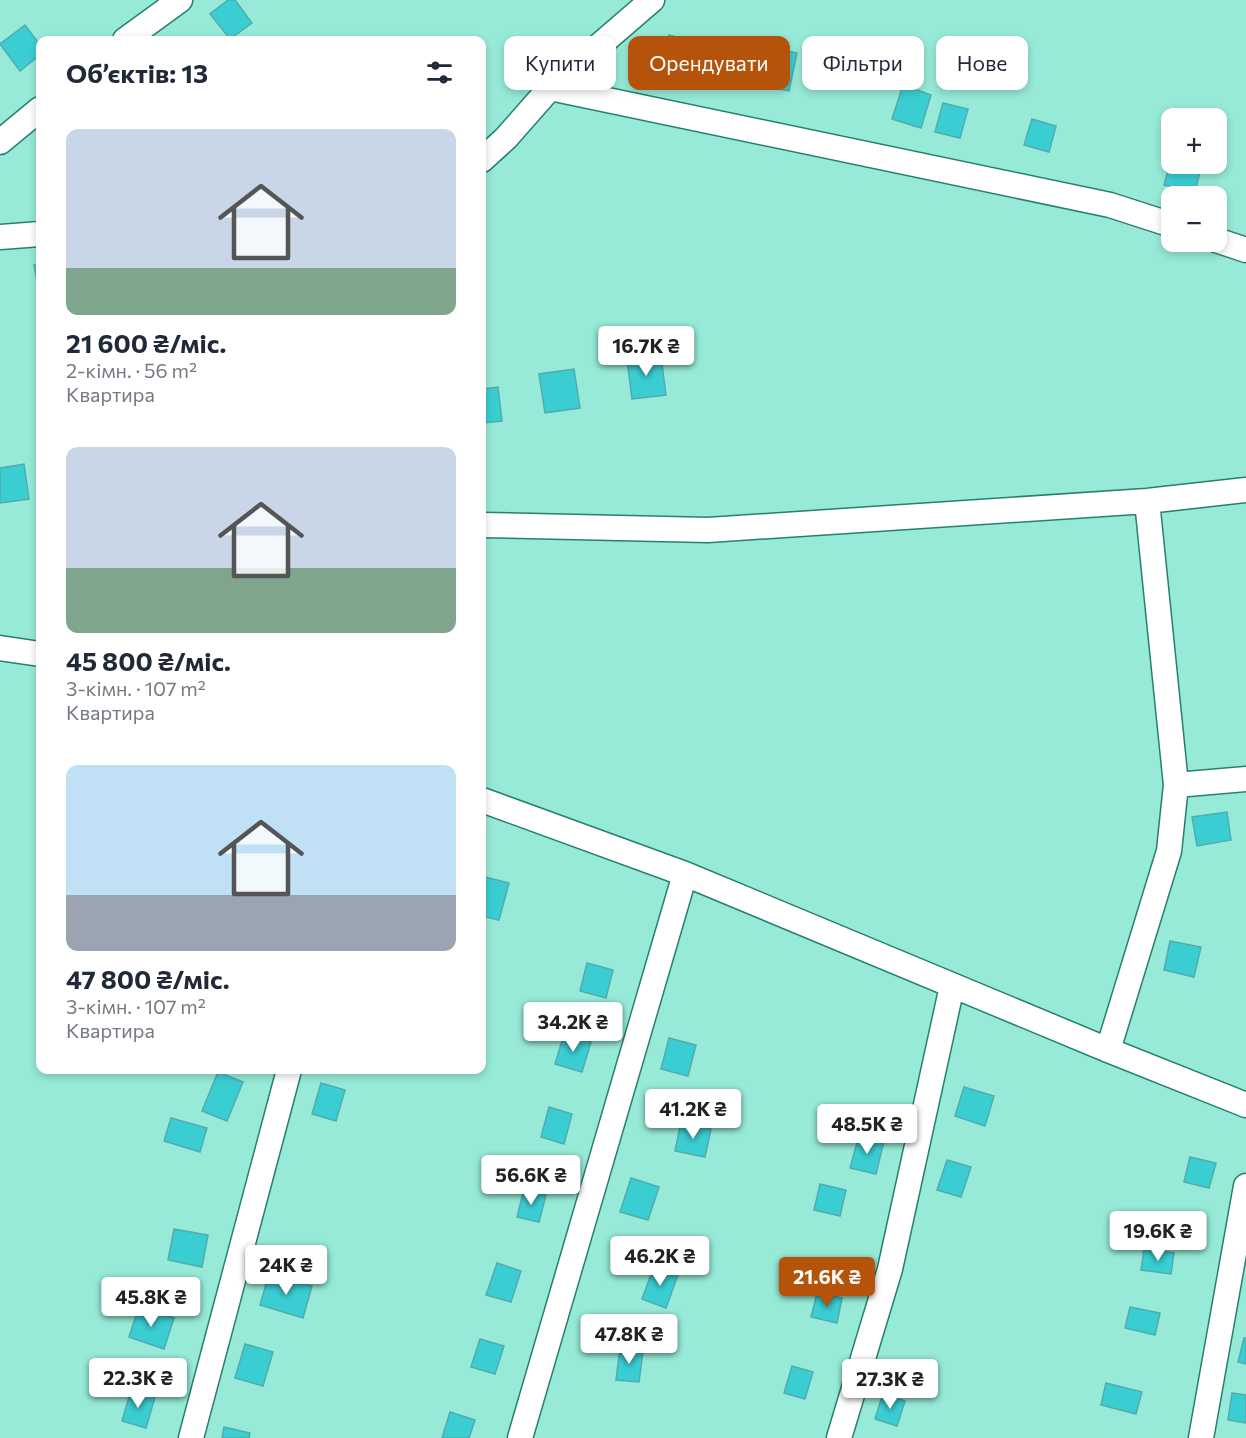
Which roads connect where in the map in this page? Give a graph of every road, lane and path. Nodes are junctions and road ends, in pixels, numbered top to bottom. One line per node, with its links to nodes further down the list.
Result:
1 (180, 0): 3 (street)
2 (652, 0): 4 (street)
3 (130, 36)
4 (610, 36)
5 (548, 90): 9 (street)
6 (560, 90): 10 (street)
7 (36, 112): 8 (street)
8 (0, 142)
9 (486, 156)
10 (1161, 221)
11 (36, 234): 12 (street)
12 (0, 237)
13 (1227, 244): 14 (street)
14 (1246, 250)
15 (1246, 490): 16 (street)
16 (1147, 501): 17 (street); 21 (street)
17 (486, 525)
18 (0, 648): 19 (street)
19 (36, 653)
20 (1246, 779): 21 (street)
21 (1176, 785): 25 (street)
22 (486, 801): 23 (street)
23 (685, 874): 24 (street); 30 (street)
24 (952, 986): 25 (street); 31 (street)
25 (1108, 1050): 27 (street)
26 (288, 1074): 29 (street)
27 (1246, 1105)
28 (1246, 1186): 32 (street)
29 (191, 1438)
30 (520, 1438)
31 (839, 1438)
32 (1201, 1438)

